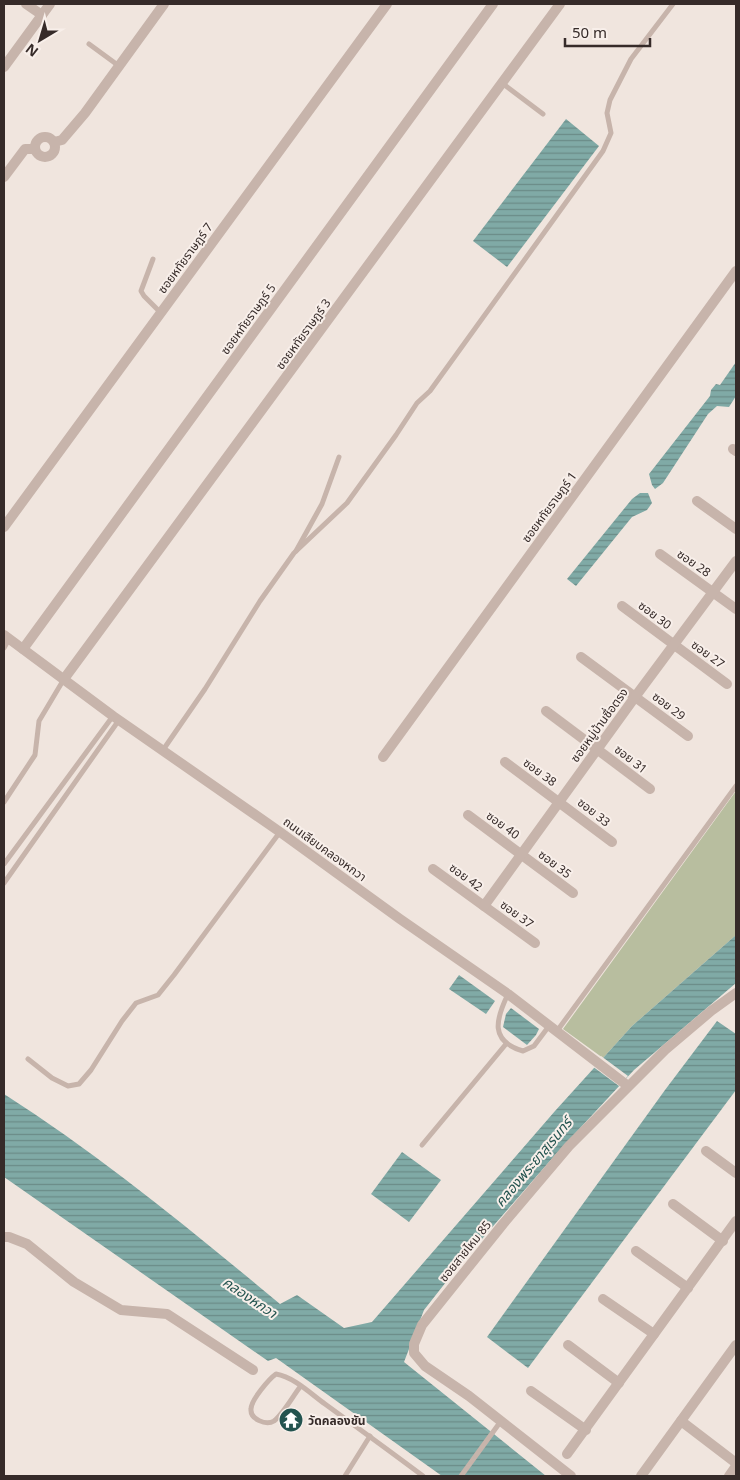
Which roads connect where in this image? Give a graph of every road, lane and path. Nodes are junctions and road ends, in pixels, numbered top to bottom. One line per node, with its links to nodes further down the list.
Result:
1 (26, 4): 8 (street)
2 (50, 4): 8 (street)
3 (164, 4): 10 (street)
4 (387, 4): 19 (street, ซอยหทัยราษฎร์ 7)
5 (493, 4): 32 (street, ซอยหทัยราษฎร์ 5)
6 (560, 4): 12 (street, ซอยหทัยราษฎร์ 3)
7 (673, 4): 24 (lane)
8 (42, 16): 11 (street)
9 (89, 44): 10 (lane)
10 (118, 66): 14 (street)
11 (4, 67)
12 (502, 83): 13 (lane); 34 (street, ซอยหทัยราษฎร์ 3)
13 (543, 114)
14 (54, 142): 15 (street); 15 (street)
15 (35, 148): 16 (street)
16 (4, 177)
17 (153, 259): 19 (lane)
18 (736, 271): 42 (street, ซอยหทัยราษฎร์ 1)
19 (160, 312): 22 (street, ซอยหทัยราษฎร์ 7)
20 (339, 457): 24 (lane)
21 (697, 501): 23 (street)
22 (4, 527)
23 (736, 529)
24 (294, 553): 41 (lane)
25 (660, 554): 27 (street, ซอย 28)
26 (736, 560): 27 (street, ซอยหมู่บ้านซื่อตรง)
27 (713, 592): 29 (street, ซอย 28); 31 (street, ซอยหมู่บ้านซื่อตรง)
28 (622, 606): 31 (street, ซอย 30)
29 (736, 609)
30 (5, 641): 32 (street, ถนนเลียบคลองหกวา)
31 (674, 645): 35 (street, ซอย 27); 36 (street, ซอยหมู่บ้านซื่อตรง)
32 (23, 649): 34 (street, ถนนเลียบคลองหกวา)
33 (582, 657): 36 (street, ซอย 29)
34 (64, 679): 38 (street, ถนนเลียบคลองหกวา); 46 (lane)
35 (727, 684)
36 (635, 697): 39 (street, ซอย 29); 40 (street, ซอยหมู่บ้านซื่อตรง)
37 (546, 711): 40 (street, ซอย 31)
38 (116, 718): 41 (street, ถนนเลียบคลองหกวา); 52 (lane); 54 (lane)
39 (688, 736)
40 (597, 749): 45 (street, ซอย 31); 47 (street, ซอยหมู่บ้านซื่อตรง)
41 (163, 750): 49 (street, ถนนเลียบคลองหกวา)
42 (383, 757)
43 (505, 762): 47 (street, ซอย 38)
44 (736, 786): 60 (lane)
45 (650, 789)
46 (4, 802)
47 (560, 802): 50 (street, ซอย 33); 51 (street, ซอยหมู่บ้านซื่อตรง)
48 (468, 815): 51 (street, ซอย 40)
49 (280, 832): 59 (street, ถนนเลียบคลองหกวา); 62 (lane)
50 (612, 842)
51 (522, 854): 55 (street, ซอย 35); 56 (street, ซอยหมู่บ้านซื่อตรง)
52 (4, 864)
53 (433, 869): 56 (street, ซอย 42)
54 (4, 884)
55 (573, 893)
56 (484, 906): 57 (street, ซอย 37)
57 (535, 943)
58 (736, 993): 63 (street, ซอยสายไหม 85)
59 (508, 994): 60 (street, ถนนเลียบคลองหกวา); 61 (lane)
60 (553, 1028): 61 (lane); 63 (street, ถนนเลียบคลองหกวา)
61 (506, 1044): 64 (lane)
62 (28, 1060)
63 (625, 1084): 82 (street, ซอยสายไหม 85)
64 (422, 1145)
65 (706, 1151): 66 (street)
66 (736, 1173)
67 (673, 1204): 70 (street)
68 (736, 1221): 70 (street)
69 (4, 1237): 77 (street)
70 (723, 1240): 72 (street)
71 (636, 1251): 72 (street)
72 (688, 1288): 74 (street)
73 (603, 1298): 74 (street)
74 (654, 1334): 78 (street)
75 (568, 1345): 78 (street)
76 (736, 1345): 81 (street)
77 (253, 1370)
78 (619, 1383): 83 (street)
79 (300, 1387): 79 (lane); 84 (lane)
80 (531, 1391): 83 (street)
81 (681, 1421): 86 (street); 91 (street)
82 (498, 1425): 89 (lane); 90 (street, ซอยสายไหม 85)
83 (586, 1430): 85 (street)
84 (370, 1436): 87 (lane); 88 (lane)
85 (567, 1454)
86 (736, 1465): 92 (street)
87 (345, 1476)
88 (423, 1476)
89 (461, 1476)
90 (571, 1476)
91 (641, 1476)
92 (729, 1476)

